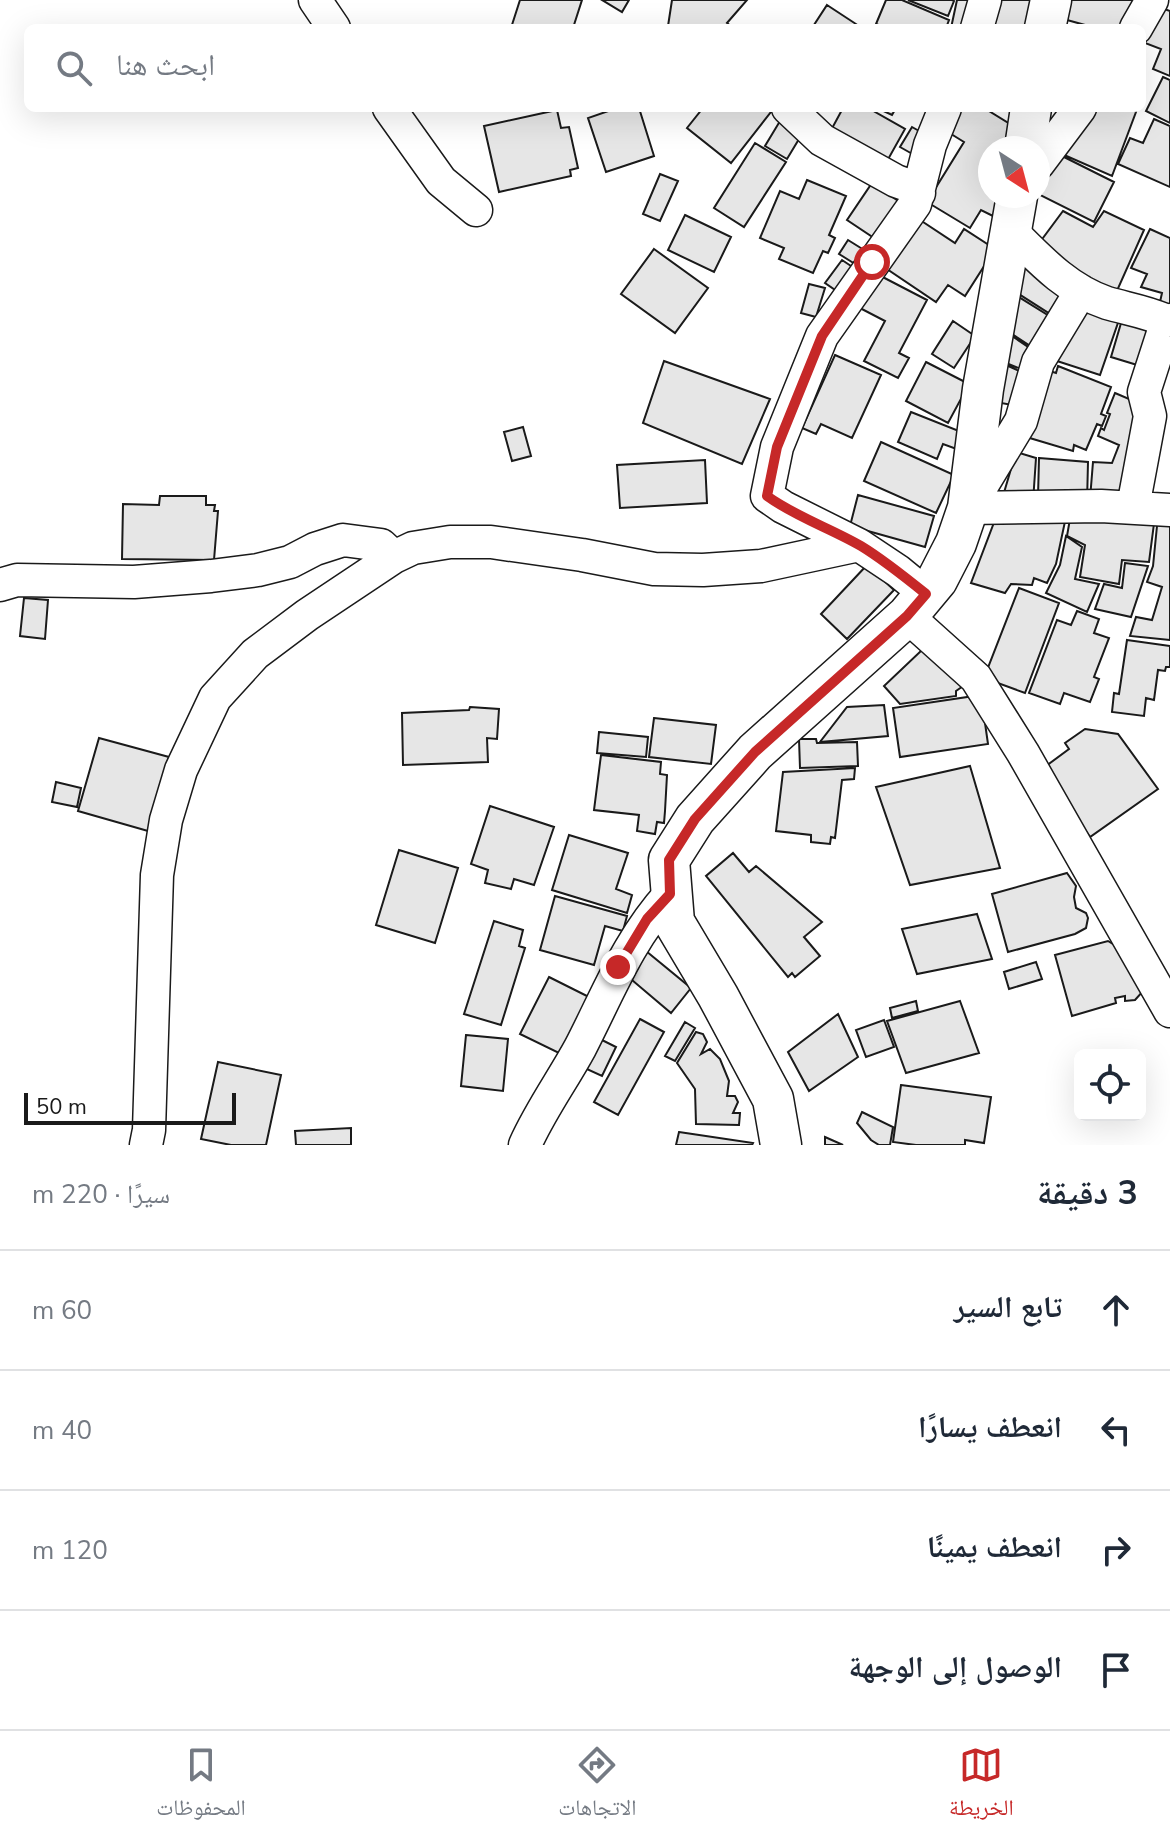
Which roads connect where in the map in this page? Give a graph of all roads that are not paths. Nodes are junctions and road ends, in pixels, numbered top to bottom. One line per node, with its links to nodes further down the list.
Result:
1 (315, 0): 5 (street)
2 (985, 0): 6 (street)
3 (1051, 0): 7 (main road)
4 (1152, 0): 8 (street)
5 (331, 24)
6 (978, 24)
7 (1046, 24)
8 (1138, 24)
9 (392, 112): 17 (street)
10 (792, 112): 16 (street)
11 (943, 112): 16 (street)
12 (1030, 112): 14 (main road)
13 (1077, 112): 15 (street)
14 (1027, 136)
15 (1050, 148)
16 (919, 193): 24 (street)
17 (476, 210)
18 (1014, 214): 19 (street); 22 (main road)
19 (1081, 291): 20 (street); 22 (street)
20 (1169, 320): 21 (street)
21 (1133, 507): 22 (street); 23 (street)
22 (968, 508): 27 (main road)
23 (1170, 510)
24 (859, 545): 25 (street); 27 (street)
25 (394, 557): 26 (street); 30 (street)
26 (6, 578)
27 (916, 605): 28 (main road); 29 (street)
28 (670, 894): 31 (street); 32 (main road)
29 (1170, 1011)
30 (146, 1145)
31 (525, 1145)
32 (781, 1145)

